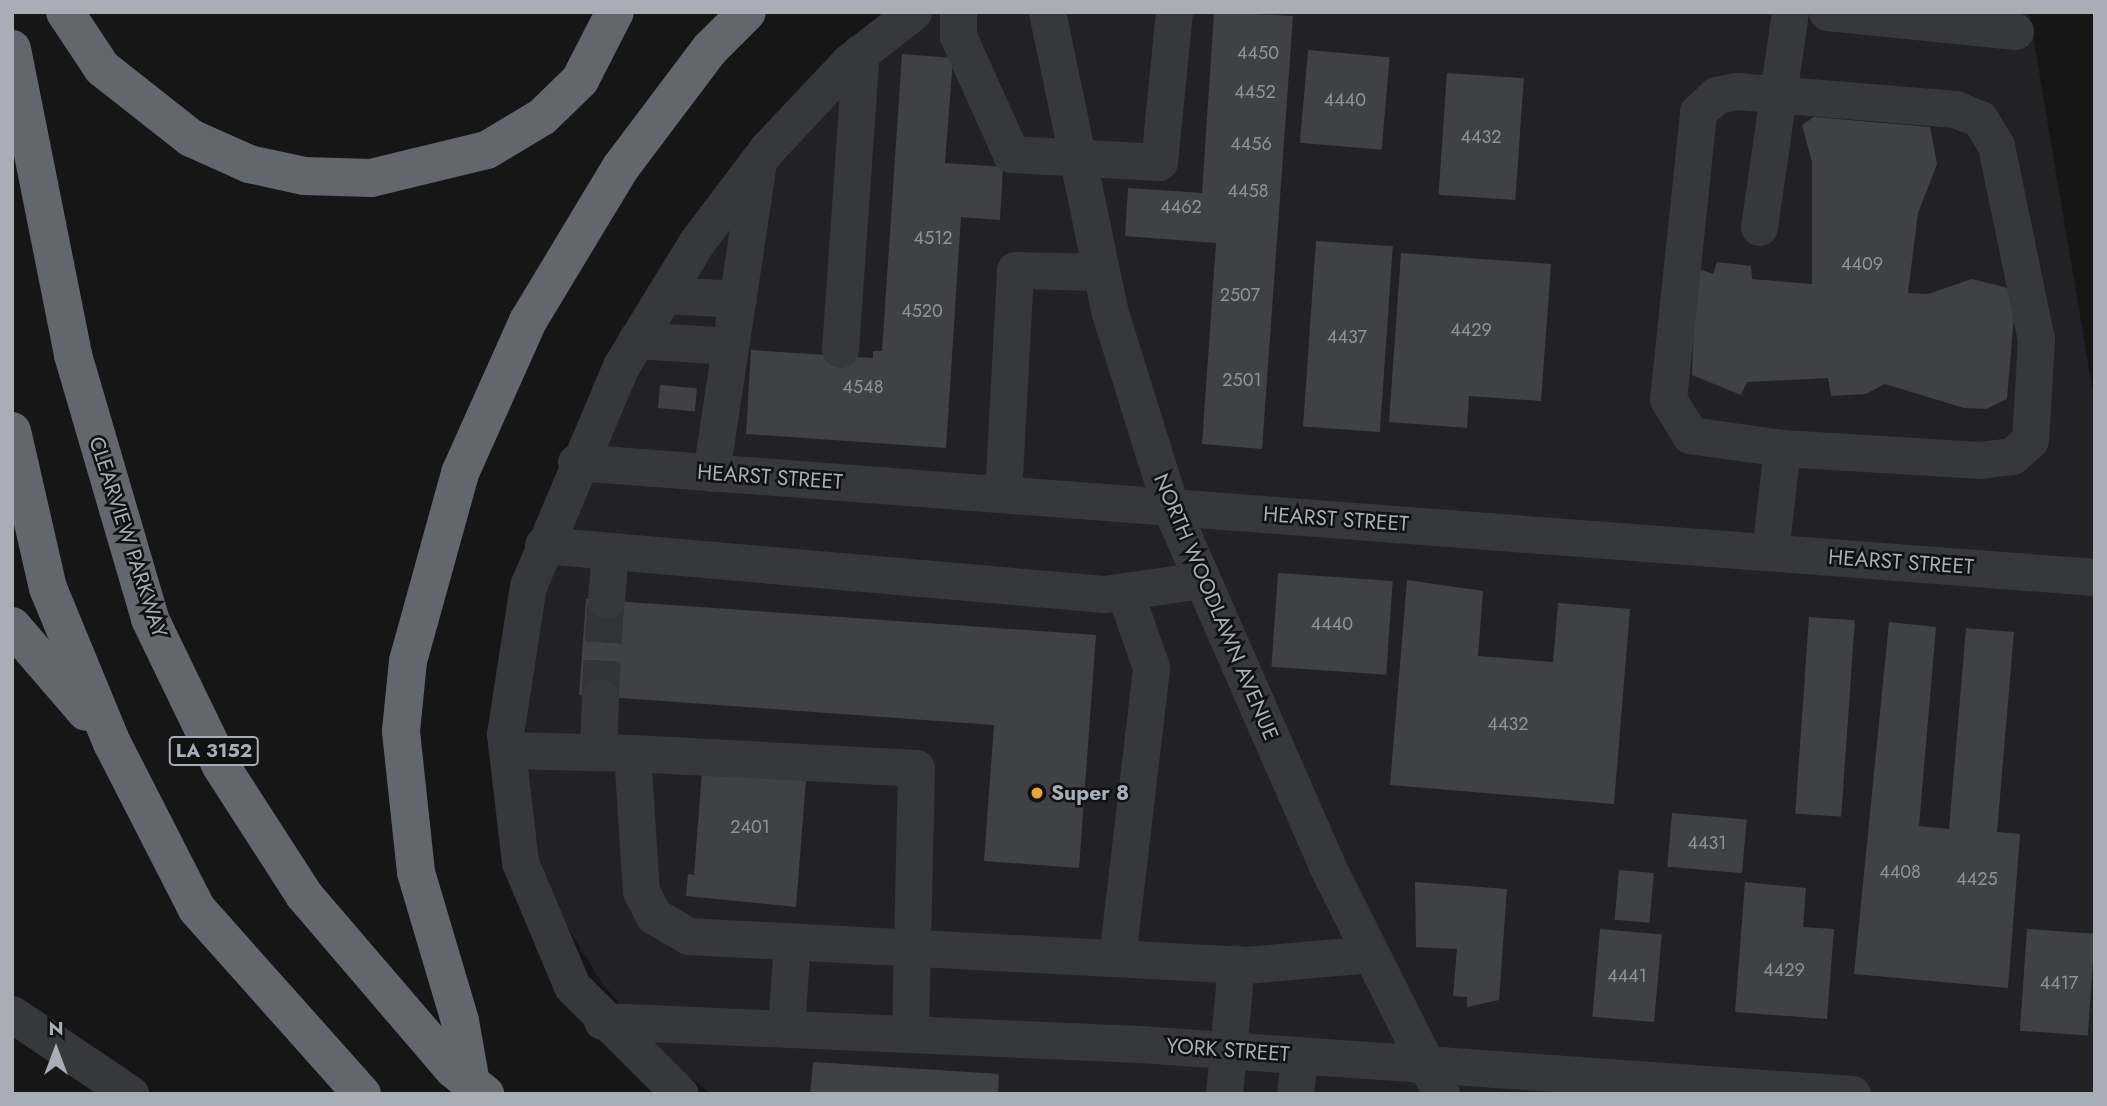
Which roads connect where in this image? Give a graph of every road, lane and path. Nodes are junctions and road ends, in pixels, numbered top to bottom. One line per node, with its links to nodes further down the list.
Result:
1 (65, 12): 2 (highway)
2 (615, 12)
3 (747, 12): 53 (highway)
4 (913, 12): 12 (street)
5 (958, 12): 14 (street)
6 (1047, 12): 14 (street, NORTH WOODLAWN AVENUE)
7 (1174, 12): 14 (street)
8 (1790, 12): 13 (street)
9 (1827, 12): 10 (street)
10 (2015, 31)
11 (12, 49): 53 (highway, CLEARVIEW PARKWAY / LA 3152)
12 (861, 52): 15 (street); 22 (street)
13 (1778, 97): 16 (street); 24 (street); 24 (street)
14 (1076, 153): 17 (street, NORTH WOODLAWN AVENUE)
15 (759, 159): 18 (street); 19 (street)
16 (1759, 227)
17 (1101, 272): 27 (street); 28 (street, NORTH WOODLAWN AVENUE)
18 (664, 295): 19 (street); 20 (street)
19 (738, 299): 21 (street)
20 (636, 340): 21 (street); 25 (street)
21 (730, 346): 26 (street)
22 (839, 349)
23 (12, 431): 38 (highway)
24 (1782, 448): 31 (street)
25 (576, 463): 26 (street, HEARST STREET); 29 (street)
26 (711, 472): 27 (street, HEARST STREET)
27 (1003, 494): 28 (street, HEARST STREET)
28 (1170, 506): 31 (street, HEARST STREET); 33 (street, NORTH WOODLAWN AVENUE)
29 (543, 545): 30 (street); 39 (street)
30 (610, 551): 34 (street); 35 (street)
31 (1770, 552): 32 (street, HEARST STREET)
32 (2095, 577)
33 (1202, 580): 34 (street); 43 (street, NORTH WOODLAWN AVENUE)
34 (1125, 593): 44 (street)
35 (606, 600)
36 (12, 626): 38 (highway)
37 (600, 697): 40 (street)
38 (112, 743): 55 (highway)
39 (507, 750): 40 (street); 47 (street)
40 (615, 752): 41 (street); 42 (street)
41 (792, 942): 42 (street); 48 (street)
42 (914, 948): 44 (street); 49 (street)
43 (1371, 954): 45 (street); 52 (street, NORTH WOODLAWN AVENUE)
44 (1116, 958): 45 (street)
45 (1236, 964): 50 (street)
46 (12, 1014): 54 (street)
47 (602, 1021): 48 (street, YORK STREET); 56 (street)
48 (786, 1029): 49 (street, YORK STREET)
49 (909, 1034): 50 (street, YORK STREET)
50 (1227, 1051): 51 (street, YORK STREET); 57 (street)
51 (1299, 1056): 52 (street, YORK STREET); 58 (street)
52 (1434, 1079): 59 (street, YORK STREET)
53 (478, 1088)
54 (127, 1093)
55 (362, 1094)
56 (680, 1094)
57 (1224, 1094)
58 (1295, 1094)
59 (1852, 1094)

